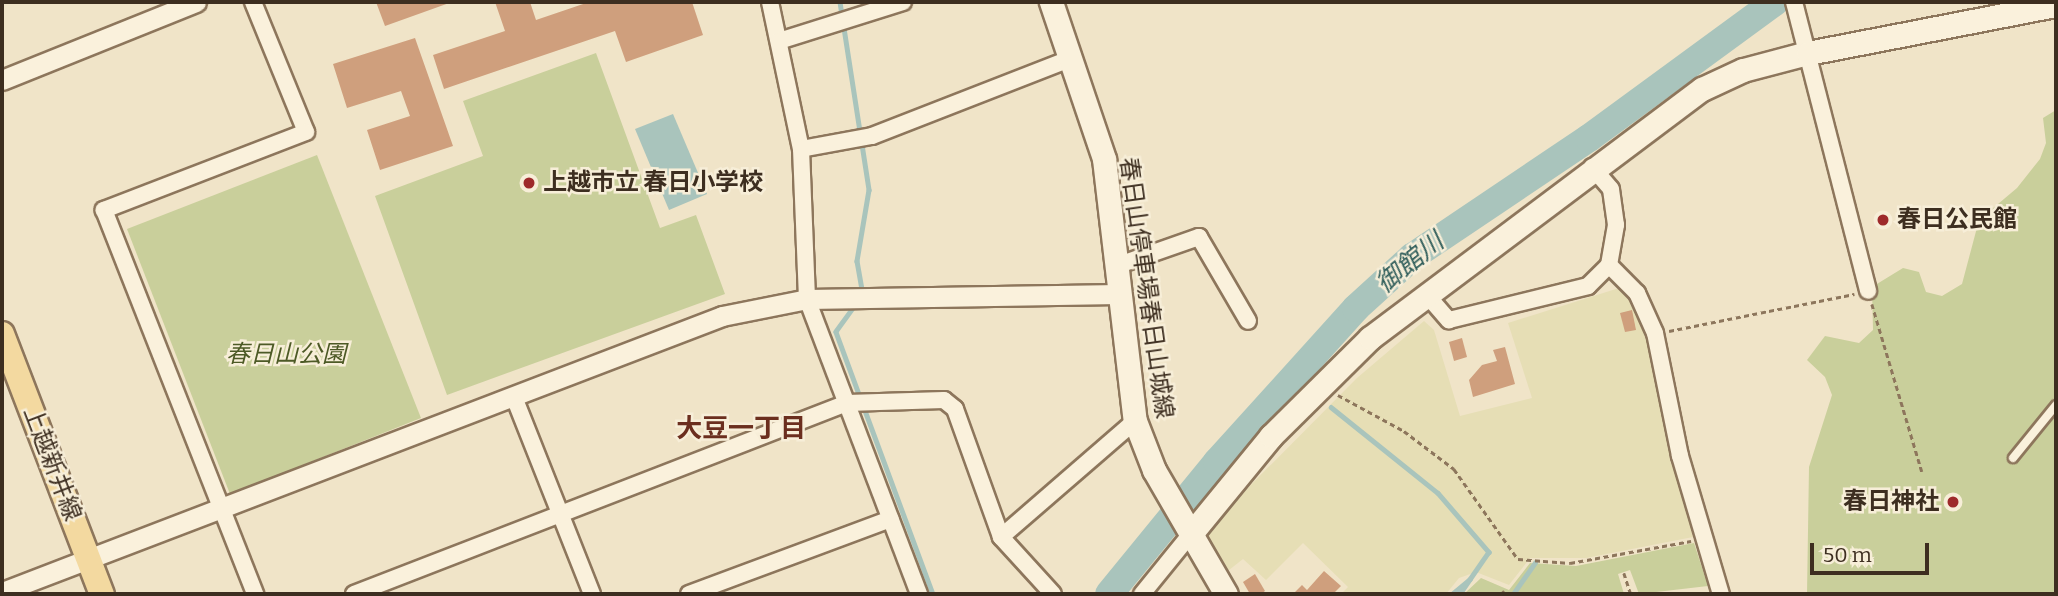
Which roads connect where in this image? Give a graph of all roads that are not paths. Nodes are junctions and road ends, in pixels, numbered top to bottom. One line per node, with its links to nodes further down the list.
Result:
1 (196, 2): 11 (street)
2 (253, 2): 27 (street)
3 (770, 2): 8 (street)
4 (903, 2): 8 (street)
5 (1794, 2): 9 (street)
6 (1056, 3): 10 (main road, 春日山停車場春日山城線)
7 (2056, 5): 9 (main road)
8 (779, 41): 12 (street)
9 (1808, 53): 13 (main road); 16 (street)
10 (1069, 59): 12 (street); 15 (main road, 春日山停車場春日山城線)
11 (2, 77)
12 (801, 149): 19 (street)
13 (1592, 166): 14 (street); 18 (main road)
14 (1609, 265): 18 (street); 43 (street)
15 (1116, 266): 17 (main road, 春日山停車場春日山城線); 20 (street)
16 (1868, 291)
17 (1119, 294): 19 (street); 25 (main road, 春日山停車場春日山城線)
18 (1426, 294): 30 (main road)
19 (807, 299): 22 (street); 23 (street)
20 (1248, 321)
21 (2, 334): 32 (main road, 上越新井線)
22 (514, 397): 27 (street); 28 (street)
23 (847, 403): 28 (street); 29 (street); 31 (street)
24 (2056, 405): 26 (lane)
25 (1135, 421): 30 (main road, 春日山停車場春日山城線); 31 (street)
26 (2013, 458)
27 (220, 505): 32 (street); 35 (street)
28 (562, 514): 36 (street); 37 (street)
29 (891, 519): 38 (street); 39 (street)
30 (1190, 535): 41 (street); 42 (main road, 春日山停車場春日山城線)
31 (1001, 537): 40 (street)
32 (89, 558): 33 (street); 34 (main road, 上越新井線)
33 (2, 592)
34 (102, 594)
35 (255, 594)
36 (354, 594)
37 (592, 594)
38 (689, 594)
39 (919, 594)
40 (1053, 594)
41 (1142, 594)
42 (1226, 594)
43 (1721, 594)

